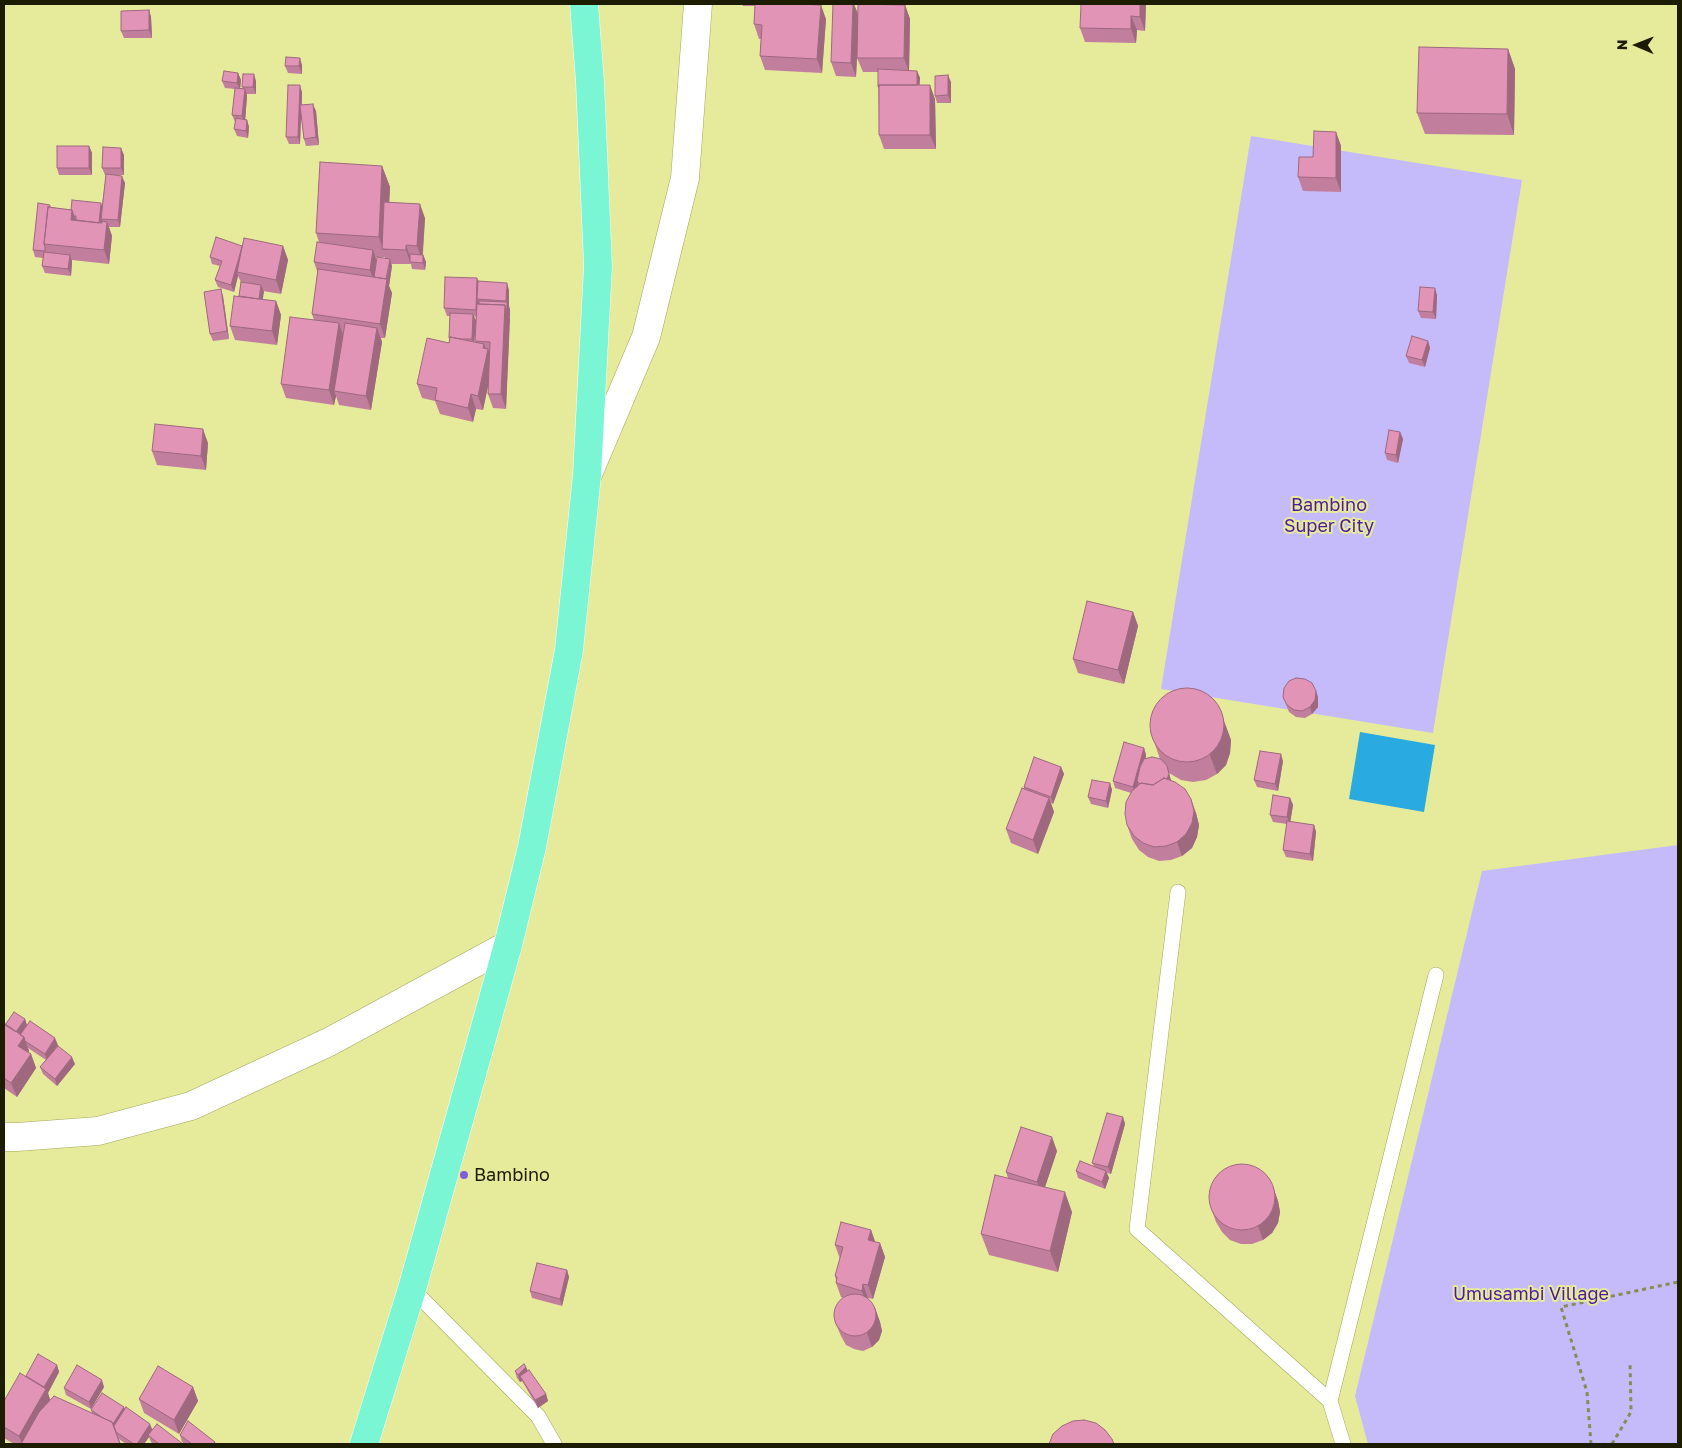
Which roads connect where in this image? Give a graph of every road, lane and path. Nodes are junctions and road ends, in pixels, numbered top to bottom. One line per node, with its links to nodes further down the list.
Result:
1 (584, 4): 3 (highway)
2 (698, 4): 3 (street)
3 (587, 475): 5 (highway)
4 (1178, 892): 11 (lane)
5 (508, 945): 7 (street); 9 (highway)
6 (1436, 974): 11 (lane)
7 (4, 1137)
8 (1678, 1282): 15 (path)
9 (412, 1289): 12 (highway); 13 (lane)
10 (1630, 1362): 16 (path)
11 (1330, 1401): 14 (lane)
12 (364, 1444)
13 (554, 1444)
14 (1343, 1444)
15 (1591, 1444)
16 (1612, 1444)

